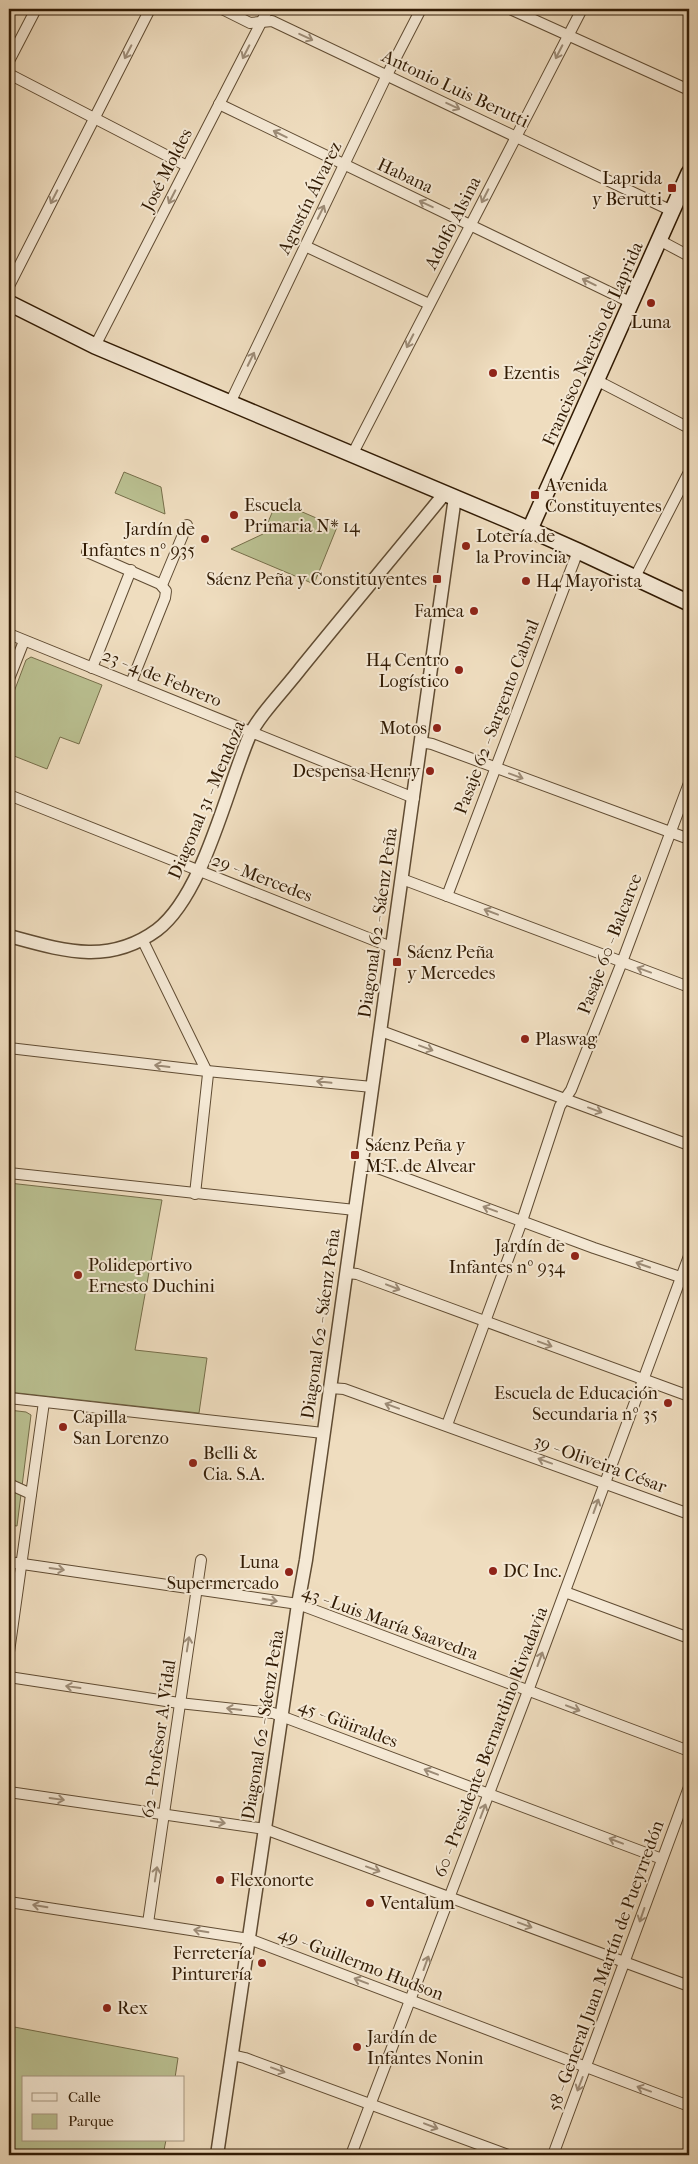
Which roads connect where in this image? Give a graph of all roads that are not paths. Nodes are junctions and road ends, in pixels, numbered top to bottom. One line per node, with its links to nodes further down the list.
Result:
1 (36, 9): 10 (street)
2 (150, 9): 15 (street, one-way to 15)
3 (222, 9): 8 (street, Antonio Luis Berutti)
4 (268, 9): 8 (street, José Moldes)
5 (421, 9): 12 (street, Agustín Álvarez)
6 (510, 9): 9 (street)
7 (582, 9): 9 (street, Adolfo Alsina)
8 (261, 22): 12 (street, Antonio Luis Berutti, one-way to 12); 14 (street, José Moldes, one-way to 14)
9 (568, 35): 13 (street); 16 (street, Adolfo Alsina, one-way to 16)
10 (9, 61)
11 (9, 74): 15 (street)
12 (387, 75): 16 (street, Antonio Luis Berutti, one-way to 16); 17 (street, Agustín Álvarez)
13 (689, 90)
14 (219, 104): 17 (street, Habana, one-way to 14); 18 (street, José Moldes)
15 (94, 118): 18 (street); 25 (street, one-way to 25)
16 (516, 136): 20 (street, Antonio Luis Berutti); 21 (street, Adolfo Alsina, one-way to 21)
17 (344, 165): 21 (street, Habana, one-way to 17); 23 (street, Agustín Álvarez, one-way to 17)
18 (188, 166): 29 (street, José Moldes, one-way to 29)
19 (689, 173): 20 (main road, Francisco Narciso de Laprida)
20 (672, 211): 22 (main road, Francisco Narciso de Laprida)
21 (470, 225): 27 (street, Habana, one-way to 21); 28 (street, Adolfo Alsina)
22 (660, 240): 24 (street); 27 (main road, Francisco Narciso de Laprida)
23 (305, 246): 28 (street); 31 (street, Agustín Álvarez, one-way to 23)
24 (689, 256)
25 (9, 286)
26 (9, 303): 29 (main road)
27 (632, 303): 30 (main road, Francisco Narciso de Laprida)
28 (429, 304): 33 (street, Adolfo Alsina, one-way to 33)
29 (95, 346): 31 (main road)
30 (598, 380): 32 (street); 37 (main road, Francisco Narciso de Laprida)
31 (230, 403): 33 (main road)
32 (689, 428)
33 (353, 453): 35 (main road)
34 (689, 472): 41 (street)
35 (450, 495): 37 (main road); 49 (street, Diagonal 31 - Mendoza); 50 (street, Diagonal 62 - Sáenz Peña)
36 (187, 525): 42 (street)
37 (530, 530): 38 (main road)
38 (578, 550): 41 (main road); 51 (street, Pasaje 62 - Sargento Cabral)
39 (87, 552): 40 (street)
40 (131, 570): 42 (street); 46 (street)
41 (635, 577): 43 (main road)
42 (162, 585): 48 (street)
43 (689, 603)
44 (9, 634): 45 (street, 23 - 4 de Febrero)
45 (24, 641): 46 (street, 23 - 4 de Febrero); 47 (street)
46 (92, 668): 48 (street, 23 - 4 de Febrero)
47 (9, 679)
48 (131, 683): 49 (street, 23 - 4 de Febrero)
49 (251, 732): 54 (street, 23 - 4 de Febrero); 57 (street, Diagonal 31 - Mendoza)
50 (421, 742): 51 (street); 54 (street, Diagonal 62 - Sáenz Peña)
51 (495, 768): 55 (street, one-way to 55); 59 (street, Pasaje 62 - Sargento Cabral)
52 (689, 783): 55 (street, Pasaje 60 - Balcarce)
53 (9, 795): 57 (street, 29 - Mercedes)
54 (414, 798): 58 (street, Diagonal 62 - Sáenz Peña)
55 (671, 832): 56 (street); 63 (street, Pasaje 60 - Balcarce)
56 (689, 839)
57 (199, 871): 61 (street, Diagonal 31 - Mendoza); 62 (street, 29 - Mercedes)
58 (402, 879): 59 (street); 62 (street, Diagonal 62 - Sáenz Peña)
59 (447, 896): 63 (street, one-way to 59)
60 (9, 936): 61 (street, Diagonal 31 - Mendoza)
61 (142, 938): 67 (street)
62 (392, 947): 65 (street, Diagonal 62 - Sáenz Peña)
63 (622, 962): 64 (street, one-way to 63); 69 (street, Pasaje 60 - Balcarce)
64 (689, 986)
65 (380, 1031): 68 (street, Diagonal 62 - Sáenz Peña); 69 (street, one-way to 69)
66 (9, 1048): 67 (street, one-way to 66)
67 (207, 1071): 68 (street, one-way to 67); 73 (street)
68 (372, 1087): 71 (street, Diagonal 62 - Sáenz Peña)
69 (565, 1099): 70 (street, one-way to 70); 75 (street, Pasaje 60 - Balcarce)
70 (689, 1145)
71 (361, 1165): 74 (street, Diagonal 62 - Sáenz Peña); 75 (street, one-way to 71)
72 (9, 1173): 73 (street)
73 (195, 1194): 74 (street)
74 (355, 1210): 77 (street, Diagonal 62 - Sáenz Peña)
75 (522, 1221): 78 (street, one-way to 75); 79 (street, Pasaje 60 - Balcarce)
76 (689, 1256): 78 (street, 60 - Presidente Bernardino Rivadavia)
77 (347, 1273): 79 (street, one-way to 79); 81 (street, Diagonal 62 - Sáenz Peña)
78 (685, 1279): 80 (street, 60 - Presidente Bernardino Rivadavia)
79 (484, 1322): 80 (street, one-way to 80); 85 (street, Pasaje 60 - Balcarce)
80 (643, 1380): 82 (street); 87 (street, 60 - Presidente Bernardino Rivadavia)
81 (330, 1388): 85 (street, 39 - Oliveira César, one-way to 81); 86 (street, Diagonal 62 - Sáenz Peña)
82 (689, 1396)
83 (9, 1398): 84 (street)
84 (44, 1402): 86 (street); 89 (street)
85 (447, 1425): 87 (street, 39 - Oliveira César, one-way to 85)
86 (323, 1433): 96 (street, Diagonal 62 - Sáenz Peña)
87 (605, 1483): 90 (street, 39 - Oliveira César); 95 (street, 60 - Presidente Bernardino Rivadavia, one-way to 87)
88 (9, 1484): 89 (street)
89 (31, 1494): 93 (street)
90 (689, 1514)
91 (201, 1560): 94 (street, 62 - Profesor A. Vidal)
92 (9, 1562): 93 (street, 43 - Luis María Saavedra)
93 (22, 1564): 94 (street, 43 - Luis María Saavedra, one-way to 94); 98 (street)
94 (197, 1589): 96 (street, 43 - Luis María Saavedra, one-way to 96); 101 (street, 62 - Profesor A. Vidal, one-way to 94)
95 (565, 1592): 97 (street); 100 (street, 60 - Presidente Bernardino Rivadavia, one-way to 95)
96 (298, 1604): 100 (street, 43 - Luis María Saavedra); 102 (street, Diagonal 62 - Sáenz Peña)
97 (689, 1638)
98 (9, 1652)
99 (9, 1677): 101 (street, 45 - Güiraldes, one-way to 99)
100 (528, 1691): 103 (street, 43 - Luis María Saavedra, one-way to 103); 106 (street, 60 - Presidente Bernardino Rivadavia)
101 (179, 1703): 102 (street, 45 - Güiraldes, one-way to 101); 107 (street, 62 - Profesor A. Vidal)
102 (282, 1716): 106 (street, 45 - Güiraldes, one-way to 102); 108 (street, Diagonal 62 - Sáenz Peña)
103 (689, 1751)
104 (689, 1787): 109 (street, 58 - General Juan Martín de Pueyrredón)
105 (9, 1792): 107 (street, one-way to 107)
106 (489, 1794): 109 (street, 45 - Güiraldes, one-way to 106); 110 (street, 60 - Presidente Bernardino Rivadavia, one-way to 106)
107 (166, 1814): 108 (street, one-way to 108); 112 (street, 62 - Profesor A. Vidal, one-way to 107)
108 (265, 1829): 110 (street, one-way to 110); 113 (street, Diagonal 62 - Sáenz Peña)
109 (662, 1859): 114 (street, 58 - General Juan Martín de Pueyrredón, one-way to 114)
110 (450, 1898): 114 (street, one-way to 114); 116 (street, 60 - Presidente Bernardino Rivadavia, one-way to 110)
111 (9, 1902): 112 (street, 49 - Guillermo Hudson, one-way to 111)
112 (148, 1923): 113 (street, 49 - Guillermo Hudson, one-way to 112)
113 (249, 1939): 116 (street, 49 - Guillermo Hudson, one-way to 113); 117 (street, Diagonal 62 - Sáenz Peña)
114 (626, 1962): 115 (street); 118 (street, 58 - General Juan Martín de Pueyrredón)
115 (689, 1986)
116 (412, 2001): 118 (street, 49 - Guillermo Hudson); 119 (street, 60 - Presidente Bernardino Rivadavia)
117 (232, 2056): 119 (street, one-way to 119); 121 (street, Diagonal 62 - Sáenz Peña)
118 (586, 2068): 120 (street, 49 - Guillermo Hudson, one-way to 118); 124 (street, 58 - General Juan Martín de Pueyrredón, one-way to 124)
119 (372, 2104): 122 (street, 60 - Presidente Bernardino Rivadavia); 123 (street, one-way to 123)
120 (689, 2106)
121 (218, 2155)
122 (352, 2155)
123 (508, 2155)
124 (553, 2155)

